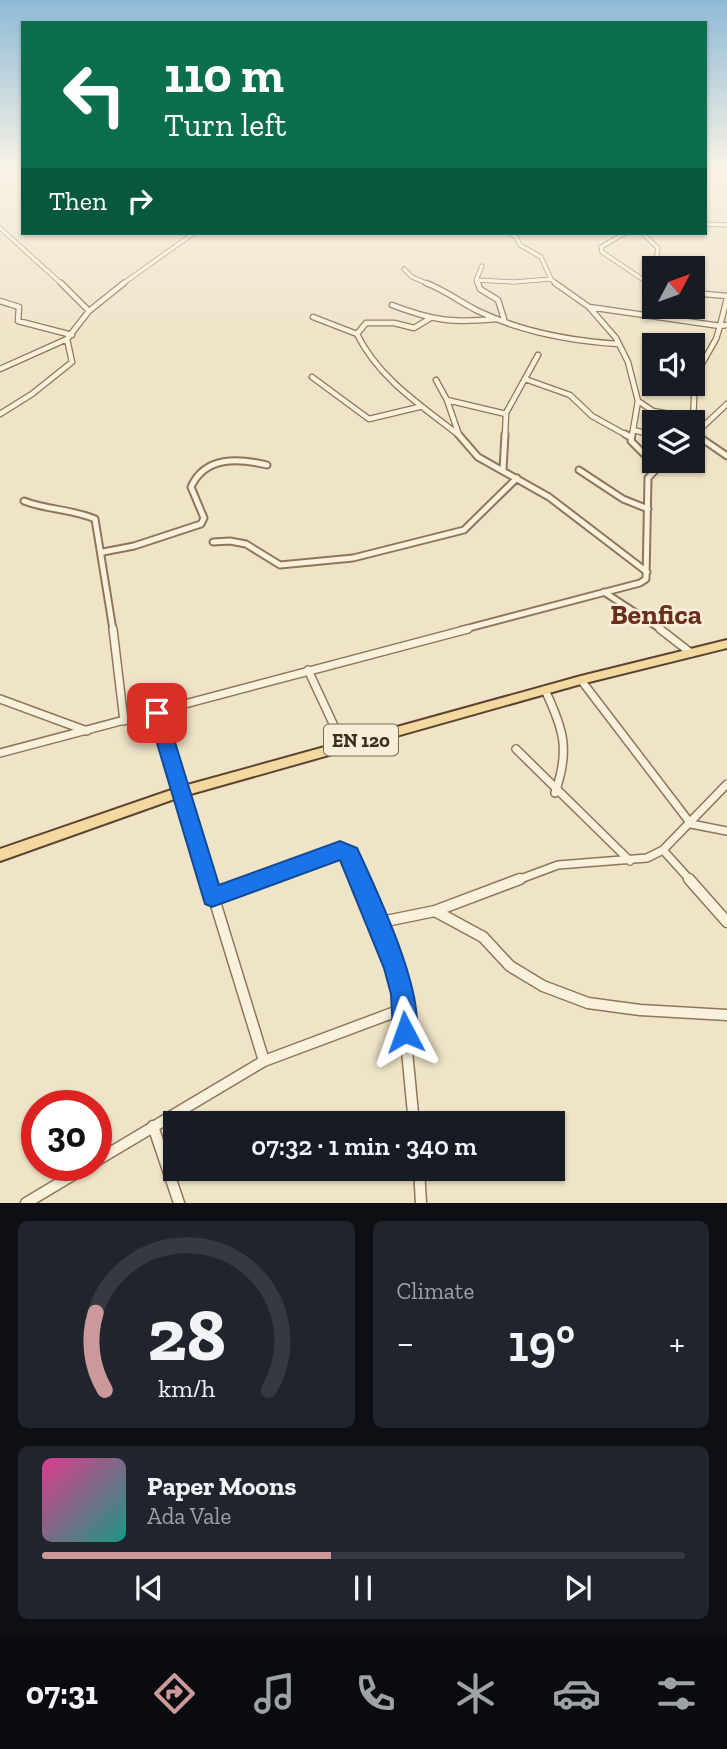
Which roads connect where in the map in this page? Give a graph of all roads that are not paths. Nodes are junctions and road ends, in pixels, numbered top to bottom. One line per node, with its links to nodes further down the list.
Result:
1 (707, 224): 2 (street)
2 (727, 225)
3 (0, 228): 19 (street)
4 (192, 235): 19 (street)
5 (512, 235): 11 (street)
6 (622, 235): 13 (street)
7 (644, 235): 8 (street)
8 (657, 256)
9 (482, 266): 12 (street)
10 (404, 269): 22 (street)
11 (551, 279): 12 (street); 18 (street)
12 (476, 280): 22 (street)
13 (642, 280)
14 (705, 294): 15 (street)
15 (727, 297): 24 (street)
16 (0, 300): 26 (street)
17 (392, 305): 21 (street)
18 (589, 307): 24 (street); 27 (street)
19 (89, 311): 26 (street)
20 (313, 317): 25 (street)
21 (429, 319): 22 (street); 25 (street)
22 (502, 319): 27 (street)
23 (727, 325): 24 (street)
24 (720, 326): 38 (street)
25 (357, 334): 36 (street)
26 (70, 337): 29 (street); 41 (street)
27 (619, 344): 34 (street)
28 (538, 355): 31 (street)
29 (0, 369)
30 (312, 377): 36 (street)
31 (525, 379): 42 (street); 47 (street)
32 (436, 380): 33 (street)
33 (447, 400): 42 (street); 46 (street)
34 (638, 401): 37 (street); 39 (street)
35 (727, 405): 43 (street)
36 (419, 407): 46 (street)
37 (652, 410)
38 (695, 410)
39 (636, 411): 40 (street); 44 (street)
40 (642, 411)
41 (0, 414)
42 (506, 414): 52 (street)
43 (705, 425)
44 (633, 430): 45 (street); 47 (street)
45 (642, 432)
46 (459, 435): 52 (street)
47 (630, 438): 49 (street)
48 (705, 442): 50 (street)
49 (642, 453)
50 (727, 456)
51 (267, 465): 59 (street)
52 (503, 470): 55 (street)
53 (579, 470): 57 (street)
54 (652, 473): 57 (street)
55 (517, 478): 58 (street); 60 (street)
56 (24, 501): 59 (street)
57 (648, 509): 60 (street)
58 (213, 541)
59 (103, 552): 69 (street)
60 (647, 572): 61 (street)
61 (604, 592): 63 (street); 64 (street)
62 (727, 644): 63 (main road, EN 120)
63 (691, 653): 65 (main road, EN 120)
64 (308, 670): 68 (street); 71 (street)
65 (581, 680): 66 (main road, EN 120); 77 (street)
66 (545, 690): 71 (main road, EN 120); 76 (street)
67 (0, 699): 70 (street)
68 (157, 713): 69 (street); 75 (street)
69 (124, 721): 70 (street)
70 (87, 731): 73 (street)
71 (343, 745): 75 (main road, EN 120)
72 (516, 749): 76 (street)
73 (0, 753)
74 (727, 784): 77 (street)
75 (180, 792): 80 (main road, EN 120); 82 (street)
76 (555, 793): 81 (street)
77 (691, 824): 78 (street); 79 (street)
78 (727, 831)
79 (663, 850): 81 (street); 84 (street)
80 (0, 855)
81 (630, 861): 83 (street)
82 (212, 897): 85 (street); 88 (street)
83 (435, 911): 85 (street); 87 (street)
84 (727, 922)
85 (376, 923): 86 (street)
86 (403, 1009): 88 (street); 89 (street)
87 (727, 1015)
88 (264, 1061): 90 (street)
89 (413, 1111)
90 (153, 1126): 91 (street); 95 (street)
91 (112, 1151)
92 (63, 1181): 94 (street)
93 (420, 1181): 96 (street)
94 (26, 1203)
95 (179, 1203)
96 (421, 1203)

